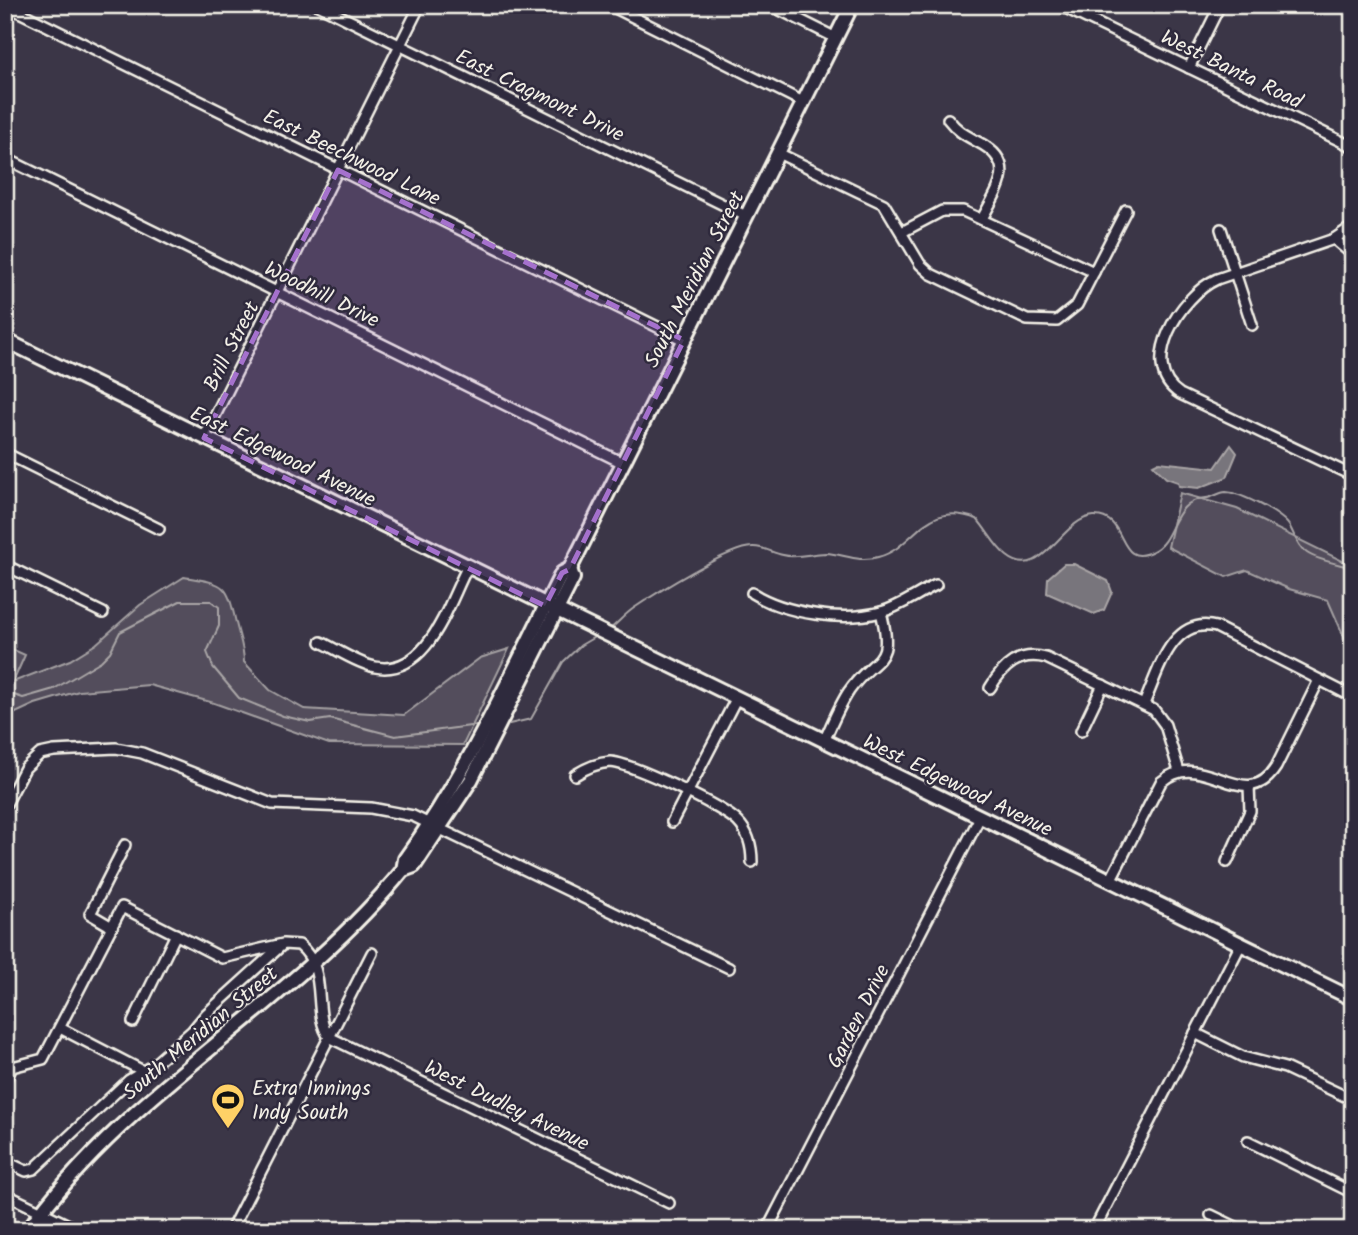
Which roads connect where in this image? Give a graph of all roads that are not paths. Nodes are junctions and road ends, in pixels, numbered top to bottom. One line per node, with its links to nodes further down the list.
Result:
1 (318, 5): 10 (street, East Cragmont Drive)
2 (420, 5): 10 (street, Brill Street)
3 (610, 5): 12 (street)
4 (770, 5): 9 (street)
5 (852, 5): 9 (main road, South Meridian Street)
6 (1059, 5): 11 (street, West Banta Road)
7 (1220, 5): 11 (street)
8 (7, 7): 17 (street, East Beechwood Lane)
9 (836, 38): 12 (main road, South Meridian Street)
10 (400, 46): 17 (street, Brill Street); 19 (street, East Cragmont Drive)
11 (1189, 68): 14 (street, West Banta Road)
12 (803, 102): 15 (main road, South Meridian Street)
13 (948, 119): 20 (street)
14 (1353, 147)
15 (778, 152): 19 (main road, South Meridian Street); 23 (street)
16 (5, 158): 28 (street, Woodhill Drive)
17 (338, 170): 28 (street, Brill Street); 31 (street, East Beechwood Lane)
18 (1126, 210): 26 (street)
19 (746, 216): 31 (main road, South Meridian Street)
20 (982, 219): 23 (street); 26 (street)
21 (1353, 226): 24 (street)
22 (1221, 229): 27 (street)
23 (902, 232): 26 (street)
24 (1334, 239): 25 (street); 27 (street)
25 (1353, 255)
26 (1094, 272)
27 (1235, 273): 29 (street); 35 (street)
28 (278, 292): 32 (street, Brill Street); 34 (street, Woodhill Drive)
29 (1252, 325)
30 (5, 340): 32 (main road, East Edgewood Avenue)
31 (684, 340): 34 (main road, South Meridian Street)
32 (204, 438): 38 (main road, East Edgewood Avenue)
33 (5, 453): 36 (street)
34 (623, 463): 41 (main road, South Meridian Street)
35 (1353, 476)
36 (159, 529)
37 (5, 565): 43 (street)
38 (467, 568): 41 (main road, East Edgewood Avenue); 44 (street)
39 (936, 585): 42 (street)
40 (752, 593): 42 (street)
41 (551, 608): 49 (main road, West Edgewood Avenue); 60 (main road, South Meridian Street); 60 (main road, South Meridian Street)
42 (881, 612): 52 (street)
43 (103, 613)
44 (321, 642)
45 (1319, 680): 48 (street); 50 (street); 55 (street)
46 (1103, 685): 47 (street); 50 (street); 51 (street)
47 (990, 688)
48 (1353, 696)
49 (736, 699): 52 (main road, West Edgewood Avenue); 56 (street)
50 (1144, 704): 53 (street)
51 (1081, 731)
52 (824, 741): 58 (main road, West Edgewood Avenue)
53 (1179, 771): 55 (street); 64 (street)
54 (575, 775): 56 (street)
55 (1249, 786): 63 (street)
56 (687, 793): 59 (street); 62 (street)
57 (5, 806): 60 (street)
58 (980, 817): 64 (main road, West Edgewood Avenue); 90 (street, Garden Drive)
59 (672, 822)
60 (436, 826): 70 (main road, South Meridian Street); 71 (street)
61 (125, 845): 65 (street)
62 (752, 862)
63 (1227, 862)
64 (1110, 881): 68 (main road, West Edgewood Avenue)
65 (112, 927): 66 (street); 74 (street)
66 (176, 934): 67 (street); 73 (street)
67 (283, 944): 70 (street); 77 (street)
68 (1241, 944): 72 (main road, West Edgewood Avenue); 75 (street)
69 (372, 953): 76 (street)
70 (312, 963): 76 (street); 85 (main road, South Meridian Street)
71 (729, 968)
72 (1353, 999)
73 (132, 1022)
74 (60, 1028): 77 (street); 78 (street)
75 (1195, 1033): 79 (street); 91 (street)
76 (329, 1037): 84 (street, West Dudley Avenue); 89 (street)
77 (143, 1071): 81 (street)
78 (5, 1081)
79 (1353, 1100)
80 (1248, 1141): 82 (street)
81 (5, 1161)
82 (1353, 1193)
83 (5, 1194): 85 (street)
84 (669, 1203)
85 (42, 1212): 87 (main road, South Meridian Street); 88 (street)
86 (1211, 1215): 92 (street)
87 (28, 1230)
88 (79, 1230)
89 (231, 1230)
90 (768, 1230)
91 (1094, 1230)
92 (1242, 1230)

